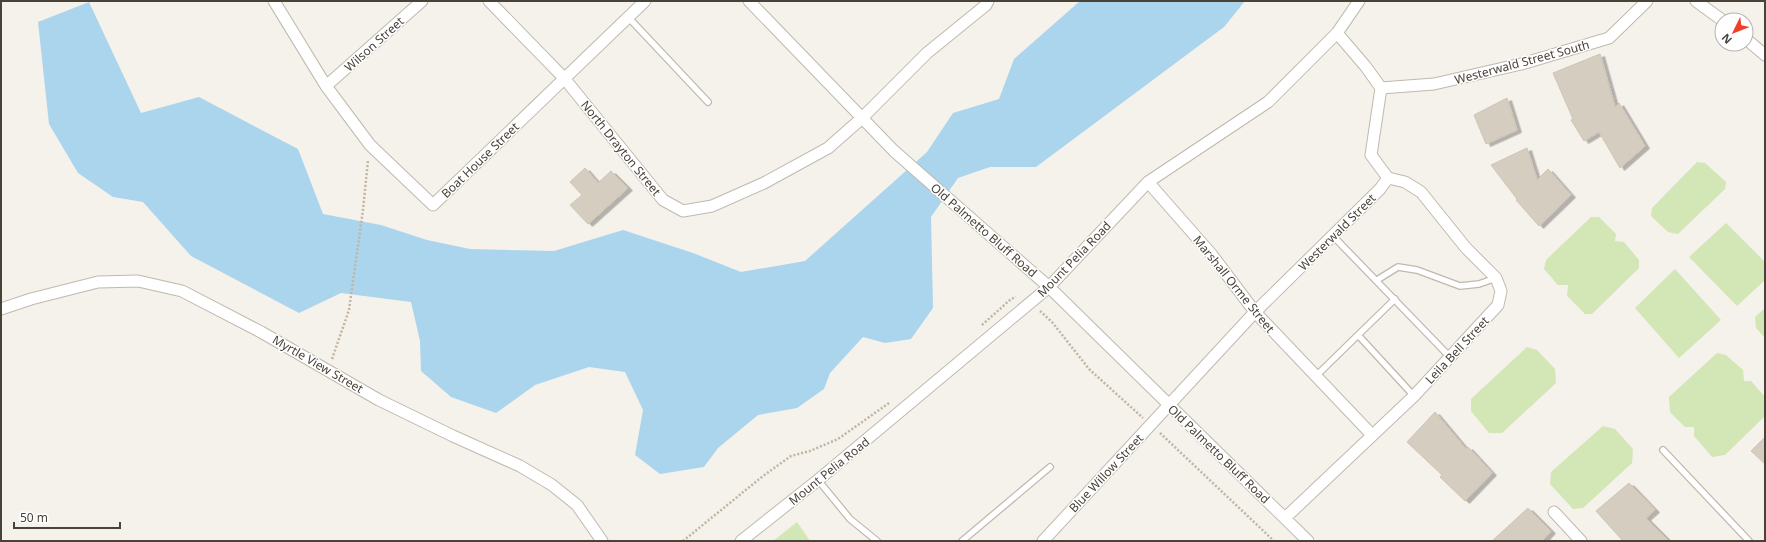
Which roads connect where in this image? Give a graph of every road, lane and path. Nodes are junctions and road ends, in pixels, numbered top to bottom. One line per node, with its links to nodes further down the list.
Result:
1 (274, 1): 16 (street, Boat House Street)
2 (422, 1): 16 (street, Wilson Street)
3 (489, 1): 15 (street, North Drayton Street)
4 (645, 1): 11 (street, Boat House Street)
5 (749, 1): 19 (street, Old Palmetto Bluff Road)
6 (988, 1): 19 (street, North Drayton Street)
7 (1359, 1): 12 (street, Mount Pelia Road)
8 (1647, 1): 17 (street, Westerwald Street South)
9 (1696, 1): 10 (street)
10 (1714, 14)
11 (628, 17): 15 (street, Boat House Street); 18 (lane)
12 (1337, 33): 17 (street); 22 (street, Mount Pelia Road)
13 (1754, 46): 14 (street)
14 (1765, 55)
15 (564, 78): 19 (street, North Drayton Street); 20 (street, Boat House Street)
16 (326, 86): 20 (street, Boat House Street)
17 (1381, 88): 21 (street)
18 (708, 102)
19 (861, 118): 26 (street, Old Palmetto Bluff Road)
20 (370, 145): 34 (path)
21 (1388, 178): 23 (street, Westerwald Street); 24 (street)
22 (1148, 182): 26 (street, Mount Pelia Road); 30 (street, Marshall Orme Street)
23 (1334, 236): 25 (lane); 30 (street, Westerwald Street)
24 (1496, 278): 25 (lane); 33 (street, Leila Bell Street)
25 (1377, 280): 27 (lane)
26 (1049, 287): 28 (street, Mount Pelia Road); 38 (street, Old Palmetto Bluff Road)
27 (1395, 299): 32 (lane); 33 (lane)
28 (1031, 302): 31 (path); 42 (street, Mount Pelia Road)
29 (1, 309): 34 (street, Myrtle View Street)
30 (1254, 312): 35 (street, Marshall Orme Street); 38 (street, Westerwald Street)
31 (982, 325)
32 (1358, 335): 35 (lane); 36 (lane)
33 (1449, 356): 36 (street, Leila Bell Street)
34 (328, 370): 45 (street, Myrtle View Street)
35 (1316, 376): 39 (street, Marshall Orme Street)
36 (1414, 396): 39 (street, Leila Bell Street)
37 (892, 400): 46 (path)
38 (1170, 405): 44 (street, Old Palmetto Bluff Road); 50 (street, Blue Willow Street)
39 (1372, 435): 44 (street, Leila Bell Street)
40 (1663, 450): 53 (lane)
41 (1050, 467): 49 (lane)
42 (818, 480): 47 (street, Mount Pelia Road); 48 (lane)
43 (1554, 512): 52 (street)
44 (1285, 518): 51 (street, Old Palmetto Bluff Road)
45 (602, 541)
46 (683, 541)
47 (741, 541)
48 (876, 541)
49 (962, 541)
50 (1043, 541)
51 (1308, 541)
52 (1581, 541)
53 (1749, 541)

